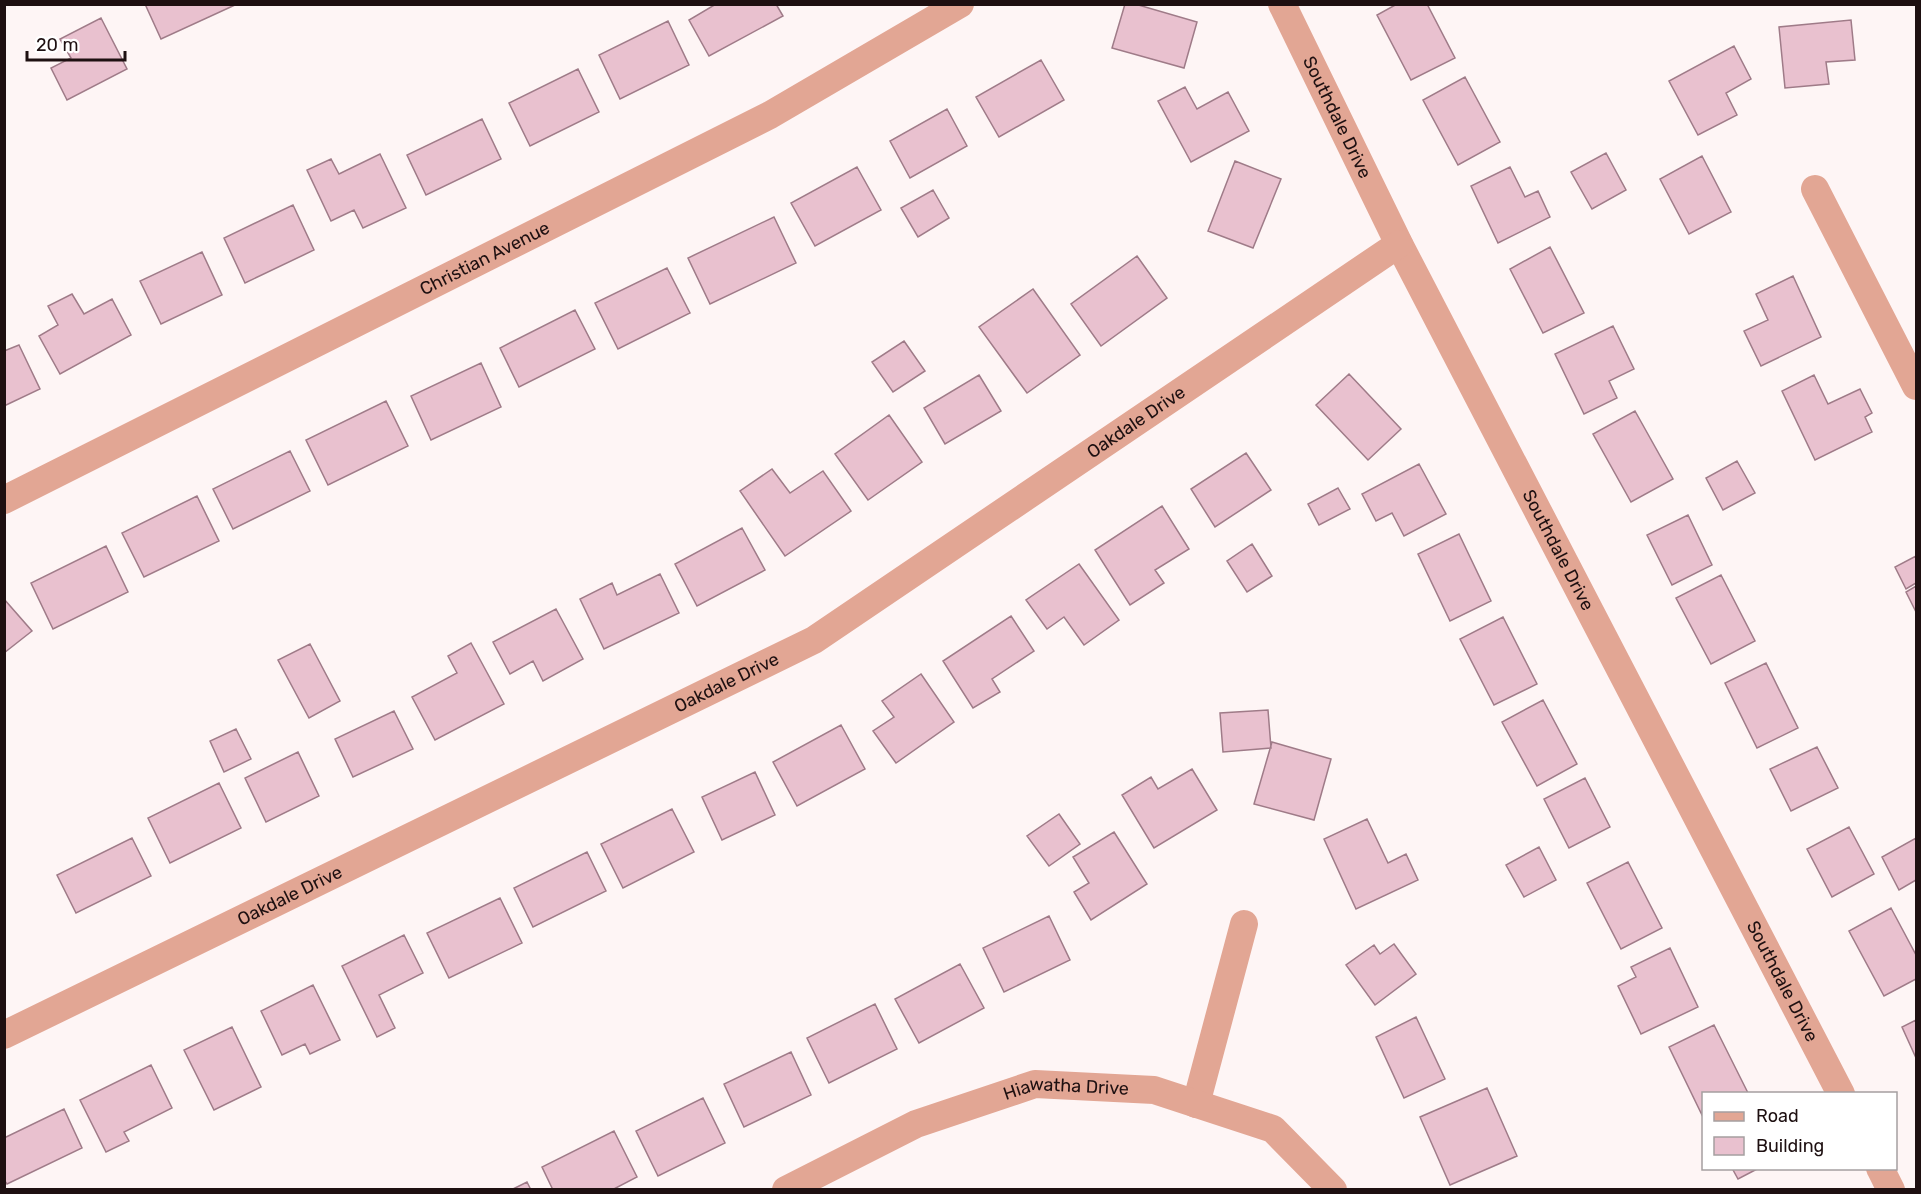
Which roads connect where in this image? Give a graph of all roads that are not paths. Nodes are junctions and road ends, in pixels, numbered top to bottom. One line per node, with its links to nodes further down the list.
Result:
1 (960, 4): 6 (street, Christian Avenue)
2 (1282, 4): 4 (street, Southdale Drive)
3 (1815, 189): 5 (street)
4 (1399, 244): 8 (street, Oakdale Drive); 9 (street, Southdale Drive)
5 (1917, 386)
6 (4, 500)
7 (1244, 924): 10 (street)
8 (4, 1035)
9 (1840, 1092)
10 (1196, 1104): 12 (street, Hiawatha Drive); 13 (street, Hiawatha Drive)
11 (1881, 1170): 14 (street)
12 (786, 1190)
13 (1333, 1190)
14 (1891, 1190)

